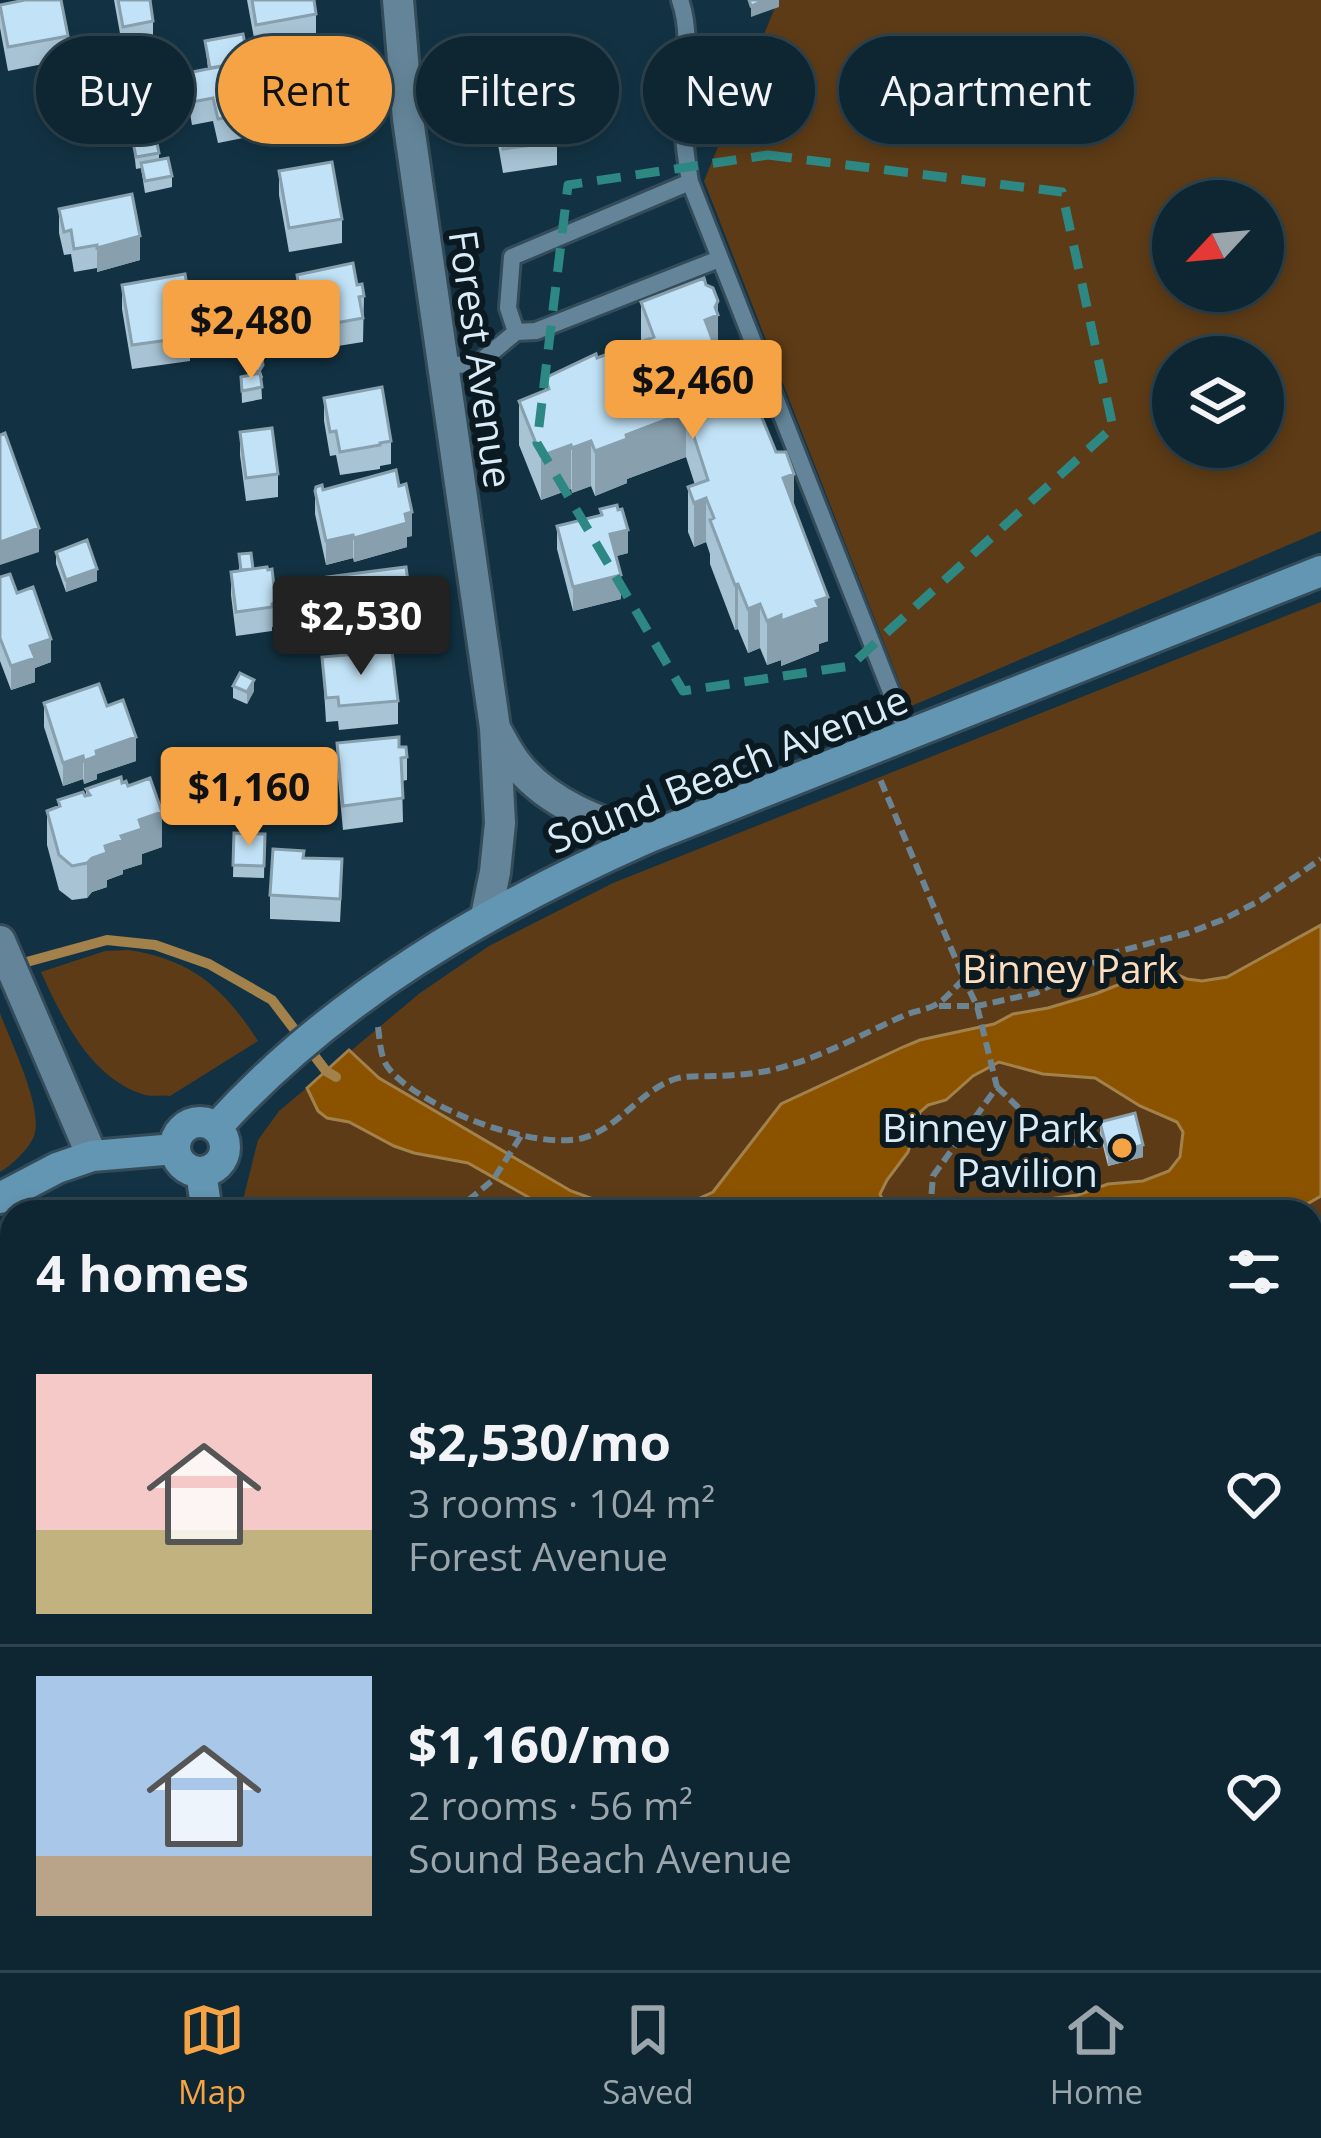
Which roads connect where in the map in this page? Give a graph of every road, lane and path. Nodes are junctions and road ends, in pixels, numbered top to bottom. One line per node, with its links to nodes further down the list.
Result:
1 (398, 0): 6 (street, Forest Avenue)
2 (680, 0): 3 (lane)
3 (690, 182): 4 (lane); 5 (lane)
4 (719, 259): 5 (lane); 9 (lane)
5 (516, 332): 6 (lane)
6 (443, 367): 8 (street, Forest Avenue)
7 (1321, 571): 9 (street, Sound Beach Avenue)
8 (494, 728): 11 (street, Forest Avenue); 13 (street, Forest Avenue)
9 (908, 735): 11 (street, Sound Beach Avenue)
10 (879, 777): 15 (path)
11 (647, 838): 13 (street, Sound Beach Avenue)
12 (1321, 859): 17 (path)
13 (486, 916): 20 (street, Sound Beach Avenue)
14 (1, 943): 24 (street)
15 (964, 979): 16 (path); 17 (path)
16 (936, 1006): 17 (path); 21 (path)
17 (977, 1006): 19 (path)
18 (378, 1027): 21 (path)
19 (998, 1087): 22 (path); 29 (path)
20 (216, 1127): 23 (street); 25 (street)
21 (521, 1136): 28 (path)
22 (1102, 1146)
23 (175, 1149): 24 (street); 25 (street)
24 (92, 1156): 26 (street)
25 (201, 1172): 27 (street)
26 (0, 1198)
27 (205, 1200)
28 (471, 1200)
29 (931, 1200)

